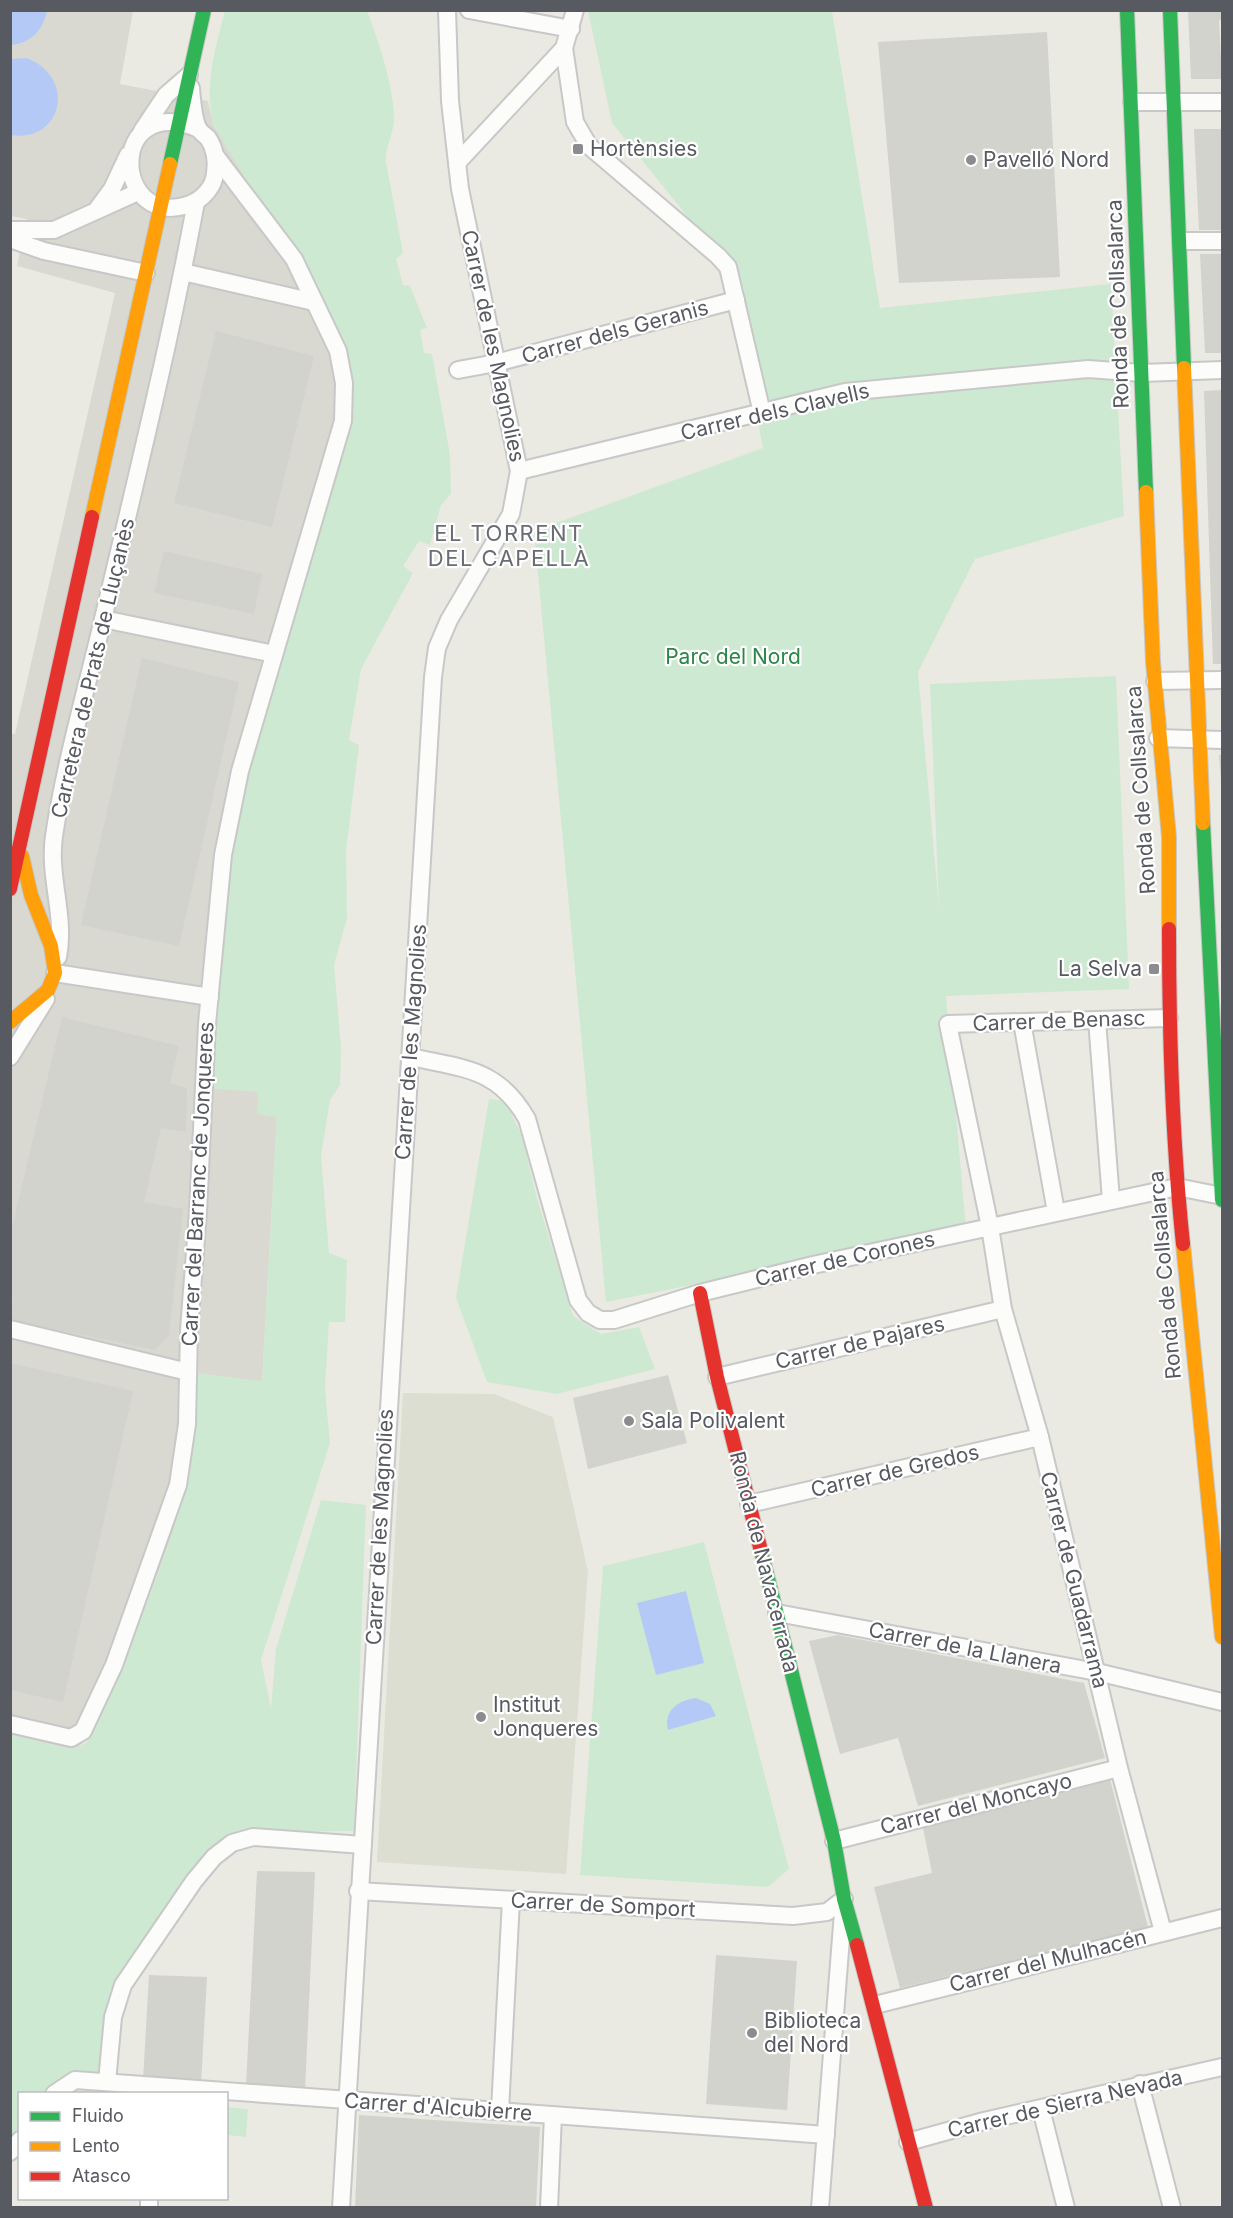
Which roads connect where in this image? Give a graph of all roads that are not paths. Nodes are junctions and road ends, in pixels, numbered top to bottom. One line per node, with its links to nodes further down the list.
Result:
1 (204, 10): 9 (street, Carretera de Prats de Lluçanès)
2 (447, 10): 17 (street, Carrer de les Magnolies)
3 (469, 10): 7 (street)
4 (575, 10): 7 (street)
5 (1127, 10): 10 (street, Ronda de Collsalarca)
6 (1170, 10): 11 (street)
7 (571, 29): 8 (street)
8 (564, 48): 17 (street); 28 (street)
9 (189, 75): 13 (street, Carretera de Prats de Lluçanès); 14 (street, Carretera de Prats de Lluçanès); 15 (street)
10 (1132, 102): 11 (street); 34 (street, Ronda de Collsalarca)
11 (1173, 102): 12 (street); 24 (street)
12 (1222, 102)
13 (179, 121): 14 (street); 15 (street); 20 (street, Carretera de Prats de Lluçanès)
14 (199, 129): 16 (street, Carretera de Prats de Lluçanès)
15 (135, 142): 18 (street); 21 (street)
16 (215, 155): 19 (street, Carretera de Prats de Lluçanès); 29 (street, Carrer del Barranc de Jonqueres)
17 (457, 163): 30 (street, Carrer de les Magnolies)
18 (138, 192): 20 (street); 21 (street)
19 (196, 202): 20 (street); 26 (street, Carretera de Prats de Lluçanès)
20 (160, 207): 27 (street, Carretera de Prats de Lluçanès)
21 (88, 217): 22 (street)
22 (10, 230)
23 (10, 239): 27 (street)
24 (1181, 242): 25 (street); 32 (street)
25 (1222, 242)
26 (183, 272): 29 (street); 37 (street, Carretera de Prats de Lluçanès)
27 (146, 273): 45 (street, Carretera de Prats de Lluçanès)
28 (736, 300): 30 (street, Carrer dels Geranis); 35 (street)
29 (314, 302): 38 (street, Carrer del Barranc de Jonqueres)
30 (496, 363): 31 (street, Carrer dels Geranis); 36 (street, Carrer de les Magnolies)
31 (458, 370)
32 (1185, 370): 33 (street, Carrer dels Clavells); 34 (street, Carrer dels Clavells); 39 (street)
33 (1222, 370)
34 (1142, 373): 35 (street, Carrer dels Clavells); 41 (street, Ronda de Collsalarca)
35 (762, 413): 36 (street, Carrer dels Clavells)
36 (519, 471): 58 (street, Carrer de les Magnolies)
37 (103, 619): 38 (street); 49 (street, Carretera de Prats de Lluçanès)
38 (274, 654): 50 (street, Carrer del Barranc de Jonqueres)
39 (1197, 680): 40 (street); 41 (street); 43 (street)
40 (1222, 680)
41 (1155, 681): 42 (street, Ronda de Collsalarca)
42 (1158, 738): 43 (street); 53 (street, Ronda de Collsalarca)
43 (1199, 740): 44 (street); 48 (street)
44 (1222, 740)
45 (22, 834): 46 (street); 47 (street, Carretera de Prats de Lluçanès); 49 (street)
46 (10, 844)
47 (10, 889)
48 (1216, 968): 60 (street)
49 (55, 973): 50 (street, Carrer del Barranc de Jonqueres); 51 (street); 57 (street, Carretera de Prats de Lluçanès)
50 (210, 997): 67 (street, Carrer del Barranc de Jonqueres)
51 (33, 1005): 52 (street); 55 (street)
52 (10, 1017)
53 (1169, 1018): 54 (street, Carrer de Benasc); 59 (street, Ronda de Collsalarca)
54 (1097, 1020): 56 (street, Carrer de Benasc); 61 (street)
55 (10, 1022)
56 (1022, 1022): 62 (street); 63 (street, Carrer de Benasc)
57 (10, 1057)
58 (411, 1057): 64 (street); 78 (street, Carrer de les Magnolies)
59 (1177, 1187): 60 (street); 61 (street, Carrer de Corones); 72 (street, Ronda de Collsalarca)
60 (1222, 1198)
61 (1111, 1200): 62 (street, Carrer de Corones)
62 (1056, 1212): 63 (street, Carrer de Corones)
63 (990, 1227): 64 (street, Carrer de Corones); 65 (street, Carrer de Guadarrama)
64 (700, 1293): 68 (street, Ronda de Navacerrada)
65 (1003, 1309): 68 (street, Carrer de Pajares); 69 (street, Carrer de Guadarrama)
66 (10, 1329): 67 (street, Carrer del Barranc de Jonqueres)
67 (188, 1372): 75 (street, Carrer del Barranc de Jonqueres)
68 (717, 1377): 70 (street, Ronda de Navacerrada)
69 (1040, 1437): 70 (street, Carrer de Gredos); 73 (street, Carrer de Guadarrama)
70 (750, 1504): 71 (street, Ronda de Navacerrada)
71 (777, 1613): 73 (street, Carrer de la Llanera); 77 (street, Ronda de Navacerrada)
72 (1222, 1637)
73 (1097, 1672): 74 (street, Carrer de la Llanera); 76 (street, Carrer de Guadarrama)
74 (1222, 1702)
75 (10, 1724)
76 (1119, 1768): 77 (street, Carrer del Moncayo); 83 (street, Carrer de Guadarrama)
77 (834, 1841): 80 (street, Ronda de Navacerrada)
78 (363, 1845): 79 (street, Carrer de les Magnolies); 86 (street)
79 (358, 1891): 81 (street, Carrer de Somport); 92 (street, Carrer de les Magnolies)
80 (844, 1899): 81 (street, Carrer de Somport); 84 (street, Ronda de Navacerrada); 96 (street)
81 (511, 1900): 94 (street)
82 (1222, 1918): 83 (street, Carrer del Mulhacén)
83 (1163, 1932): 84 (street, Carrer del Mulhacén)
84 (875, 2005): 97 (street, Ronda de Navacerrada)
85 (1222, 2067): 87 (street, Carrer de Sierra Nevada)
86 (107, 2082): 88 (street, Carrer d'Alcubierre); 89 (street, Carrer d'Alcubierre)
87 (1140, 2084): 93 (street, Carrer de Sierra Nevada); 103 (street)
88 (155, 2089): 90 (street, Carrer d'Alcubierre)
89 (57, 2092)
90 (207, 2092)
91 (228, 2093): 92 (street, Carrer d'Alcubierre)
92 (346, 2100): 94 (street, Carrer d'Alcubierre); 98 (street, Carrer de les Magnolies)
93 (1041, 2109): 97 (street, Carrer de Sierra Nevada); 102 (street)
94 (500, 2111): 95 (street, Carrer d'Alcubierre)
95 (553, 2115): 96 (street, Carrer d'Alcubierre); 99 (street)
96 (826, 2135): 100 (street)
97 (908, 2142): 101 (street, Ronda de Navacerrada)
98 (341, 2208)
99 (549, 2208)
100 (820, 2208)
101 (926, 2208)
102 (1066, 2208)
103 (1172, 2208)

